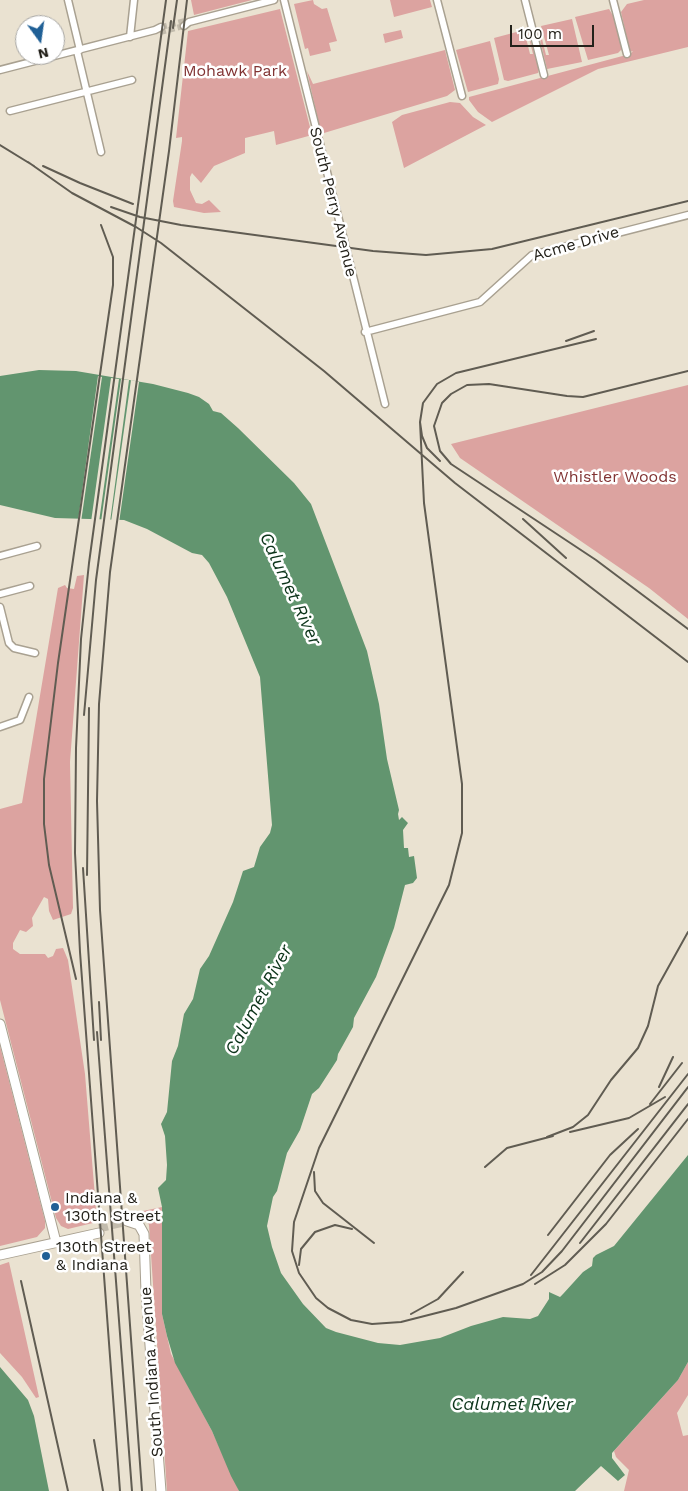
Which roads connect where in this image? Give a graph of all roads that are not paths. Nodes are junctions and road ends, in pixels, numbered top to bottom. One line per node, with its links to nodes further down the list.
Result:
1 (68, 0): 11 (street)
2 (134, 0): 10 (street)
3 (274, 0): 8 (street)
4 (284, 0): 21 (street, South Perry Avenue)
5 (437, 0): 17 (street)
6 (525, 0): 14 (street)
7 (613, 0): 12 (street)
8 (186, 23)
9 (159, 30): 10 (street)
10 (130, 37): 11 (street)
11 (78, 50): 13 (street); 16 (street)
12 (627, 54)
13 (0, 70)
14 (544, 75)
15 (132, 80): 16 (street)
16 (86, 92): 18 (street); 19 (street)
17 (462, 96)
18 (10, 111)
19 (101, 152)
20 (688, 214): 21 (street, Acme Drive)
21 (365, 332): 22 (street, South Perry Avenue)
22 (385, 404)
23 (37, 546): 24 (street)
24 (0, 556)
25 (30, 586): 26 (street)
26 (0, 594)
27 (0, 607): 28 (street)
28 (35, 653)
29 (29, 697): 30 (street)
30 (0, 726)
31 (0, 1024): 34 (main road)
32 (127, 1224): 36 (main road, South Indiana Avenue)
33 (99, 1230): 34 (main road)
34 (56, 1242): 35 (main road)
35 (0, 1255)
36 (161, 1491)

